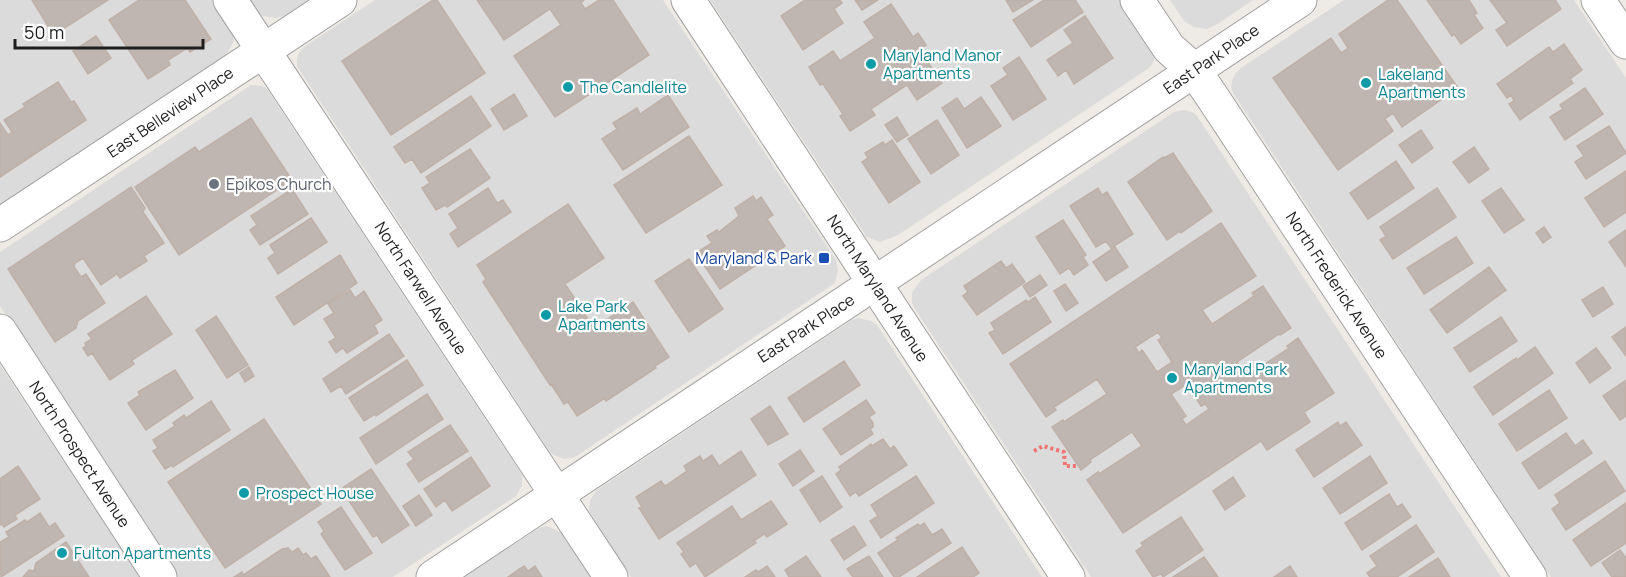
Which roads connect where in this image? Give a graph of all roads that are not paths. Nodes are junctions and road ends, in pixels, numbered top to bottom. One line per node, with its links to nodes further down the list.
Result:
1 (230, 0): 8 (street, North Farwell Avenue)
2 (340, 0): 8 (street, East Belleview Place)
3 (688, 0): 11 (street, North Maryland Avenue)
4 (1137, 0): 9 (street, North Frederick Avenue)
5 (1300, 0): 9 (street, East Park Place)
6 (1598, 0): 7 (street)
7 (1626, 42)
8 (264, 50): 10 (street, East Belleview Place); 13 (street, North Farwell Avenue)
9 (1194, 70): 11 (street, East Park Place); 18 (street, North Frederick Avenue)
10 (0, 225)
11 (875, 283): 13 (street, East Park Place); 17 (street, North Maryland Avenue)
12 (0, 331): 14 (street, North Prospect Avenue)
13 (556, 494): 15 (street, East Park Place); 16 (street, North Farwell Avenue)
14 (160, 577)
15 (433, 577)
16 (611, 577)
17 (1068, 577)
18 (1530, 577)

